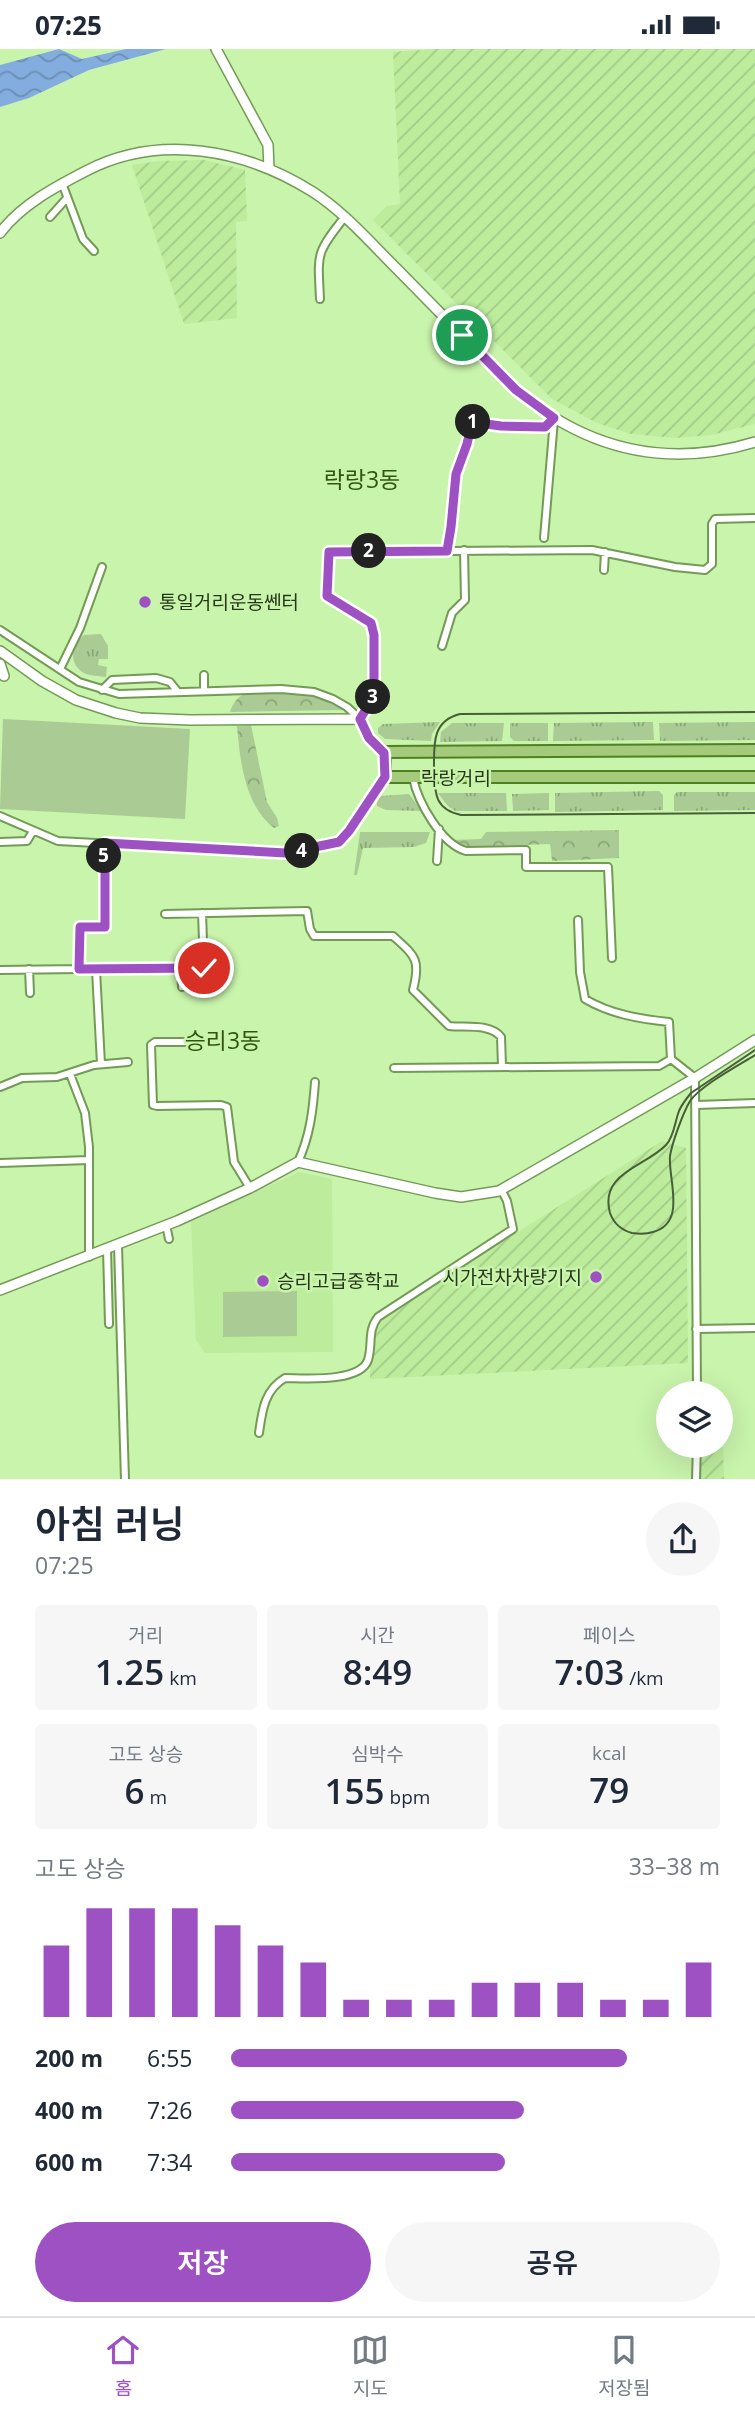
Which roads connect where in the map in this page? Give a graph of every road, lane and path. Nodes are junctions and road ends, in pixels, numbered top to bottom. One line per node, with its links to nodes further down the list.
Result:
1 (216, 49): 2 (main road)
2 (270, 169): 3 (main road); 6 (main road)
3 (62, 183): 4 (street); 7 (main road)
4 (67, 198): 5 (street); 8 (street)
5 (50, 217)
6 (344, 218): 9 (street); 10 (main road)
7 (0, 233)
8 (94, 251)
9 (320, 299)
10 (554, 418): 11 (main road); 13 (street); 15 (street)
11 (755, 442)
12 (755, 518): 16 (street)
13 (544, 538)
14 (464, 550): 15 (street); 16 (street); 20 (street)
15 (447, 551): 29 (street)
16 (605, 552): 18 (street)
17 (102, 567): 23 (street)
18 (604, 570)
19 (0, 630): 23 (street)
20 (442, 646)
21 (0, 651): 29 (main road)
22 (0, 664): 25 (main road)
23 (60, 670): 26 (street)
24 (204, 675): 27 (street)
25 (4, 676)
26 (102, 690): 28 (street); 28 (street)
27 (204, 691): 28 (street); 29 (street)
28 (178, 692)
29 (360, 719): 31 (main road)
30 (755, 750): 31 (main road, 락랑거리)
31 (384, 753): 32 (main road)
32 (385, 777): 34 (main road, 락랑거리); 39 (street)
33 (755, 777): 34 (main road, 락랑거리)
34 (413, 778): 36 (street)
35 (0, 817): 37 (street)
36 (439, 829): 40 (street); 44 (street)
37 (33, 831): 38 (street); 39 (street)
38 (0, 842)
39 (105, 843): 47 (street)
40 (437, 861)
41 (202, 913): 42 (street); 45 (street); 59 (street)
42 (166, 914)
43 (578, 920): 56 (street)
44 (611, 958)
45 (204, 968): 48 (street); 51 (street)
46 (29, 969): 47 (street); 49 (street); 53 (street)
47 (79, 969): 50 (street)
48 (181, 969): 50 (street); 52 (street)
49 (0, 970)
50 (96, 970): 58 (street)
51 (207, 986)
52 (182, 987)
53 (30, 993)
54 (755, 1041): 62 (main road)
55 (186, 1042): 70 (street)
56 (671, 1059): 59 (street); 62 (street)
57 (128, 1062): 58 (street)
58 (101, 1064): 61 (street)
59 (502, 1066): 60 (street)
60 (394, 1067)
61 (70, 1074): 64 (street); 67 (street)
62 (695, 1078): 66 (street); 71 (main road)
63 (315, 1082): 68 (street)
64 (0, 1087)
65 (755, 1103): 66 (street)
66 (696, 1105): 80 (street)
67 (89, 1160): 69 (street); 76 (street)
68 (298, 1162): 70 (main road); 71 (main road)
69 (0, 1163)
70 (250, 1188): 72 (main road)
71 (501, 1189): 82 (street)
72 (166, 1225): 73 (street); 74 (main road)
73 (169, 1239)
74 (118, 1245): 75 (main road); 84 (street)
75 (107, 1249): 76 (main road); 78 (street)
76 (89, 1257): 77 (main road)
77 (0, 1290)
78 (109, 1324)
79 (755, 1328): 80 (street)
80 (696, 1329): 81 (street)
81 (697, 1381)
82 (259, 1433)
83 (697, 1458): 85 (street)
84 (125, 1479)
85 (696, 1479)

